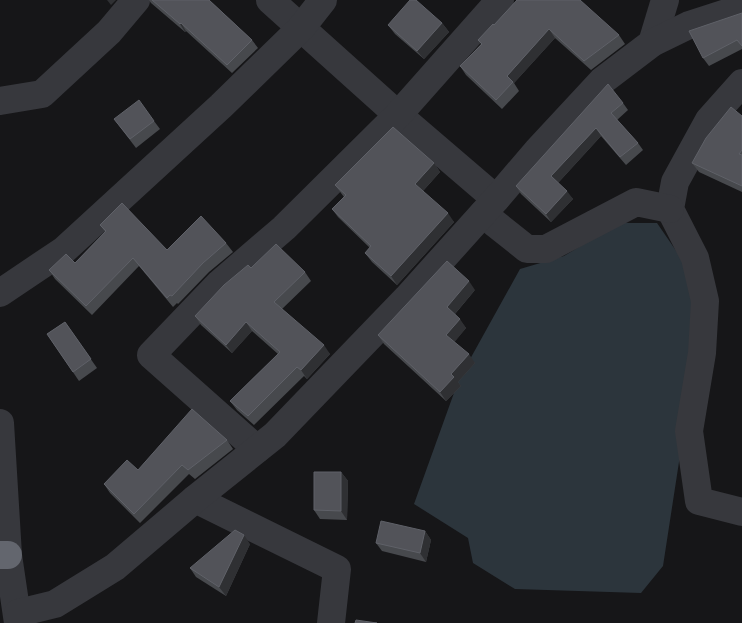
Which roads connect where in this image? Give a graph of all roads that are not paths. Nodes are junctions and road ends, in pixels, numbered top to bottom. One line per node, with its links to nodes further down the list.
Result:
1 (136, 0): 10 (street)
2 (270, 0): 7 (street)
3 (323, 0): 7 (street)
4 (500, 0): 11 (street)
5 (665, 0): 8 (street)
6 (742, 8): 8 (street)
7 (301, 28): 11 (street); 14 (street)
8 (652, 43): 12 (street)
9 (742, 83): 13 (street)
10 (0, 101)
11 (398, 115): 12 (street); 16 (street)
12 (490, 206): 13 (street); 16 (street)
13 (670, 209): 18 (street)
14 (0, 292)
15 (0, 423): 19 (street)
16 (257, 449): 17 (street)
17 (195, 499): 20 (street); 21 (street)
18 (742, 512)
19 (4, 555): 20 (street)
20 (18, 618)
21 (331, 623)

